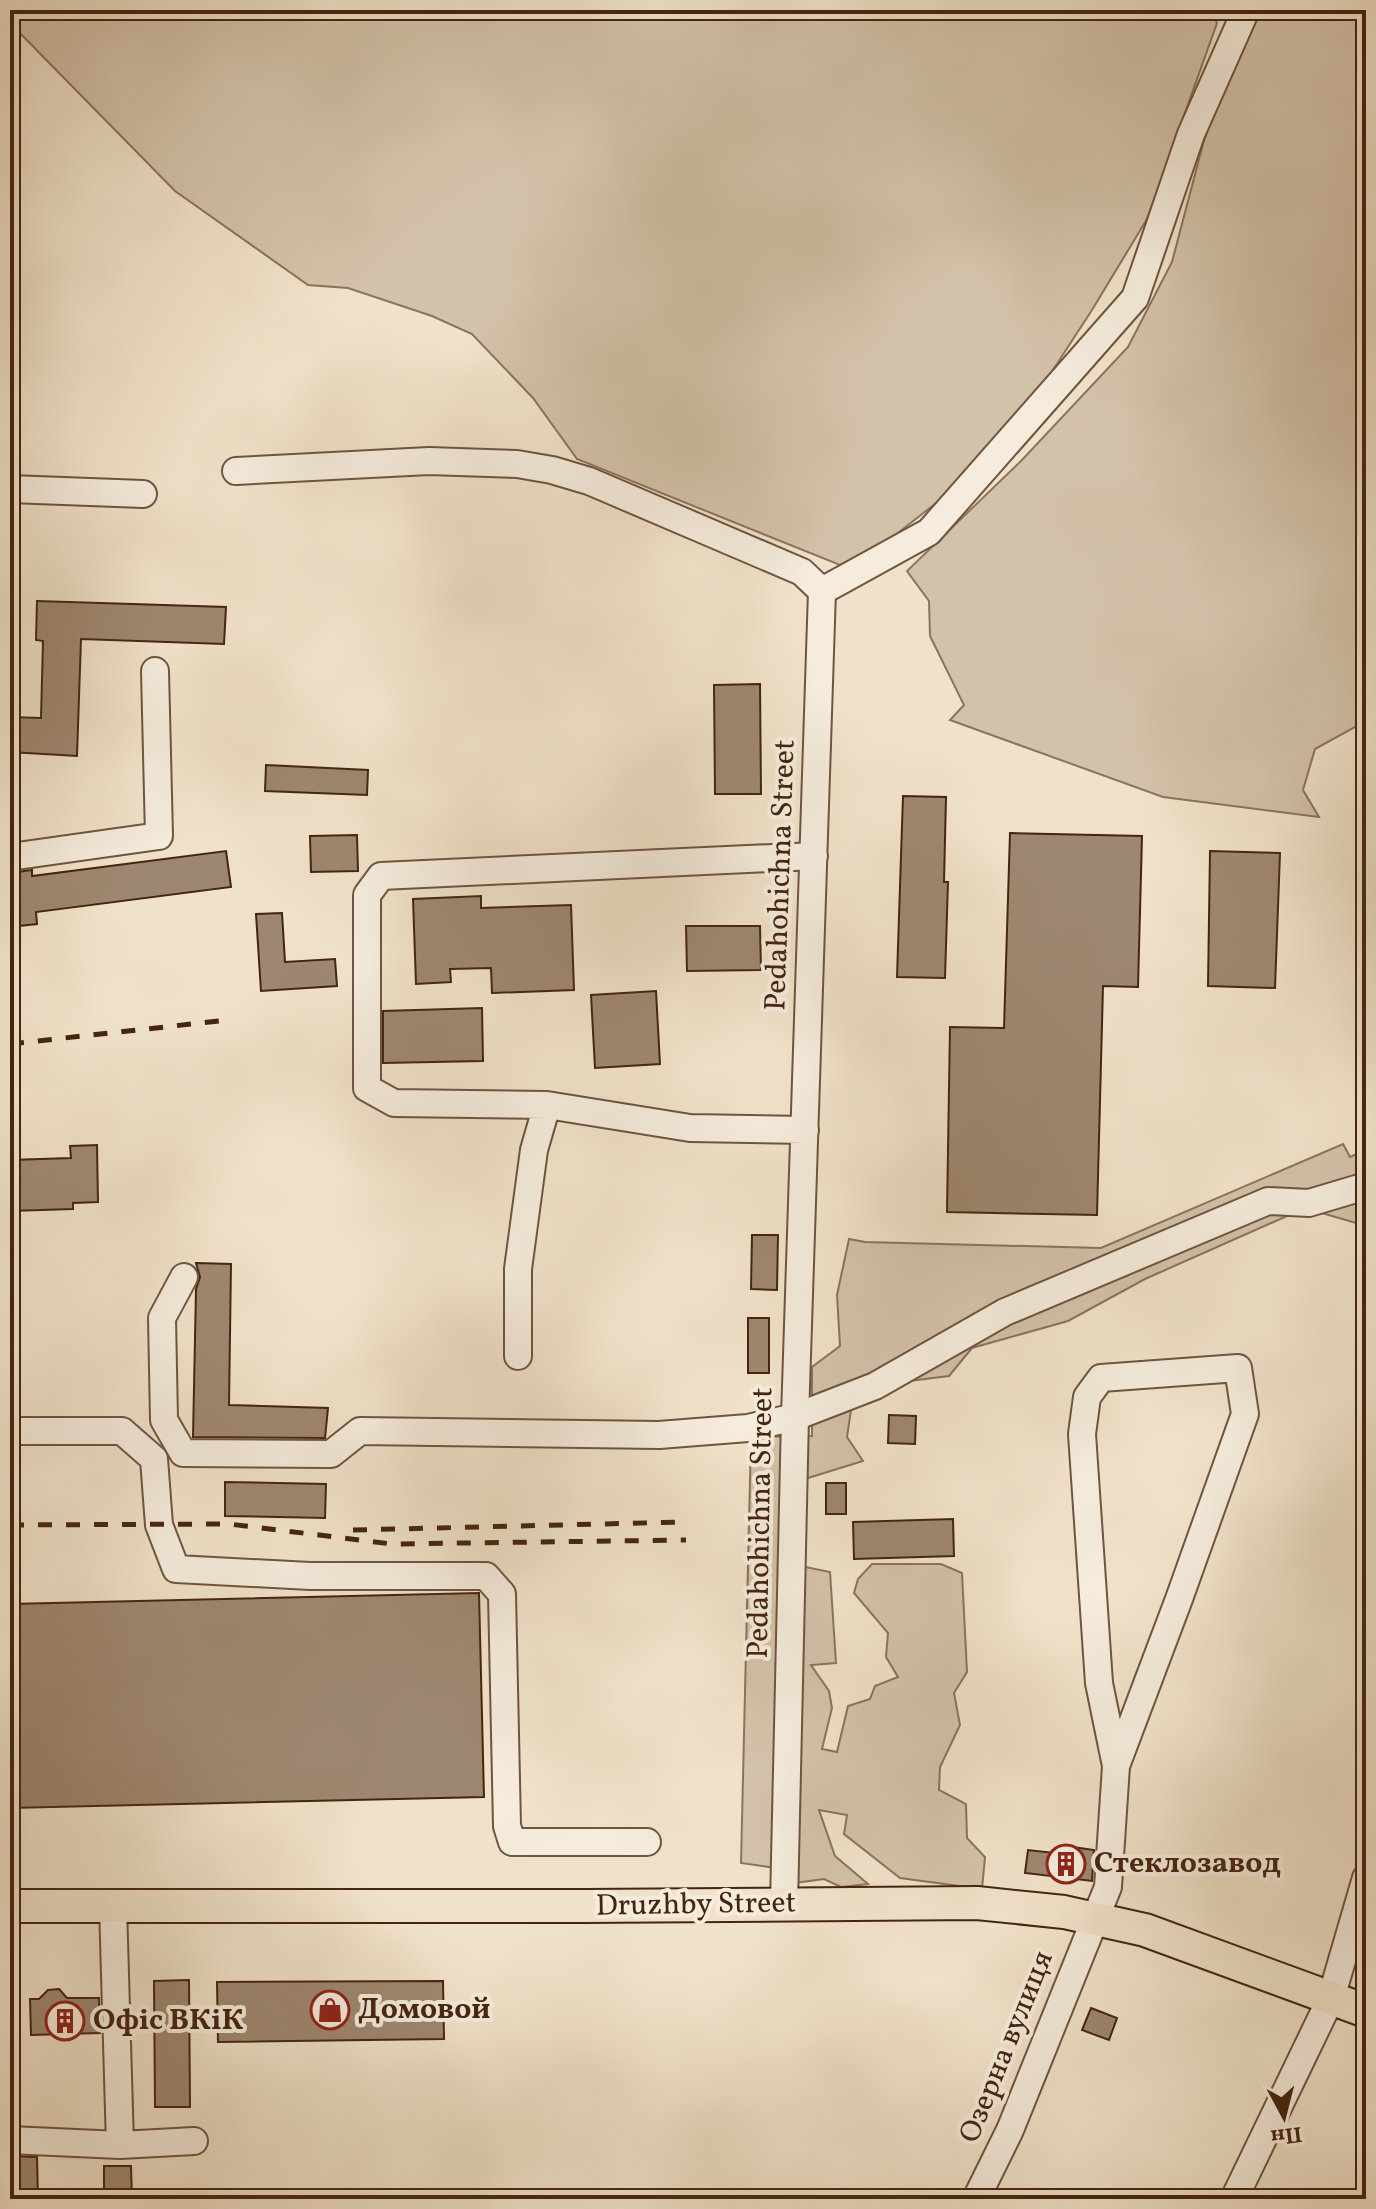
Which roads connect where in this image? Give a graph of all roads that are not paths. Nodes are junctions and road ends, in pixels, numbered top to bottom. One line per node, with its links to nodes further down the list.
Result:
1 (1246, 10): 5 (street)
2 (236, 471): 5 (street)
3 (10, 489): 4 (street)
4 (143, 494)
5 (822, 591): 7 (street, Pedahohichna Street)
6 (155, 671): 8 (street)
7 (814, 856): 9 (street); 10 (street, Pedahohichna Street)
8 (10, 857)
9 (547, 1105): 10 (street); 13 (street)
10 (805, 1130): 14 (street, Pedahohichna Street)
11 (1366, 1186): 14 (street)
12 (184, 1277): 14 (street)
13 (518, 1356)
14 (795, 1417): 19 (street, Pedahohichna Street)
15 (10, 1431): 17 (street)
16 (1116, 1766): 16 (street); 22 (street, Озерна вулиця)
17 (647, 1842)
18 (1366, 1878): 23 (street)
19 (784, 1904): 21 (main road, Druzhby Street); 22 (main road, Druzhby Street)
20 (10, 1906): 21 (main road, Druzhby Street)
21 (113, 1906): 27 (street)
22 (1094, 1919): 23 (main road, Druzhby Street); 28 (street, Озерна вулиця)
23 (1331, 1998): 24 (main road, Druzhby Street); 29 (street)
24 (1366, 2011)
25 (10, 2140): 27 (street)
26 (194, 2141): 27 (street)
27 (120, 2145)
28 (976, 2199)
29 (1234, 2199)

